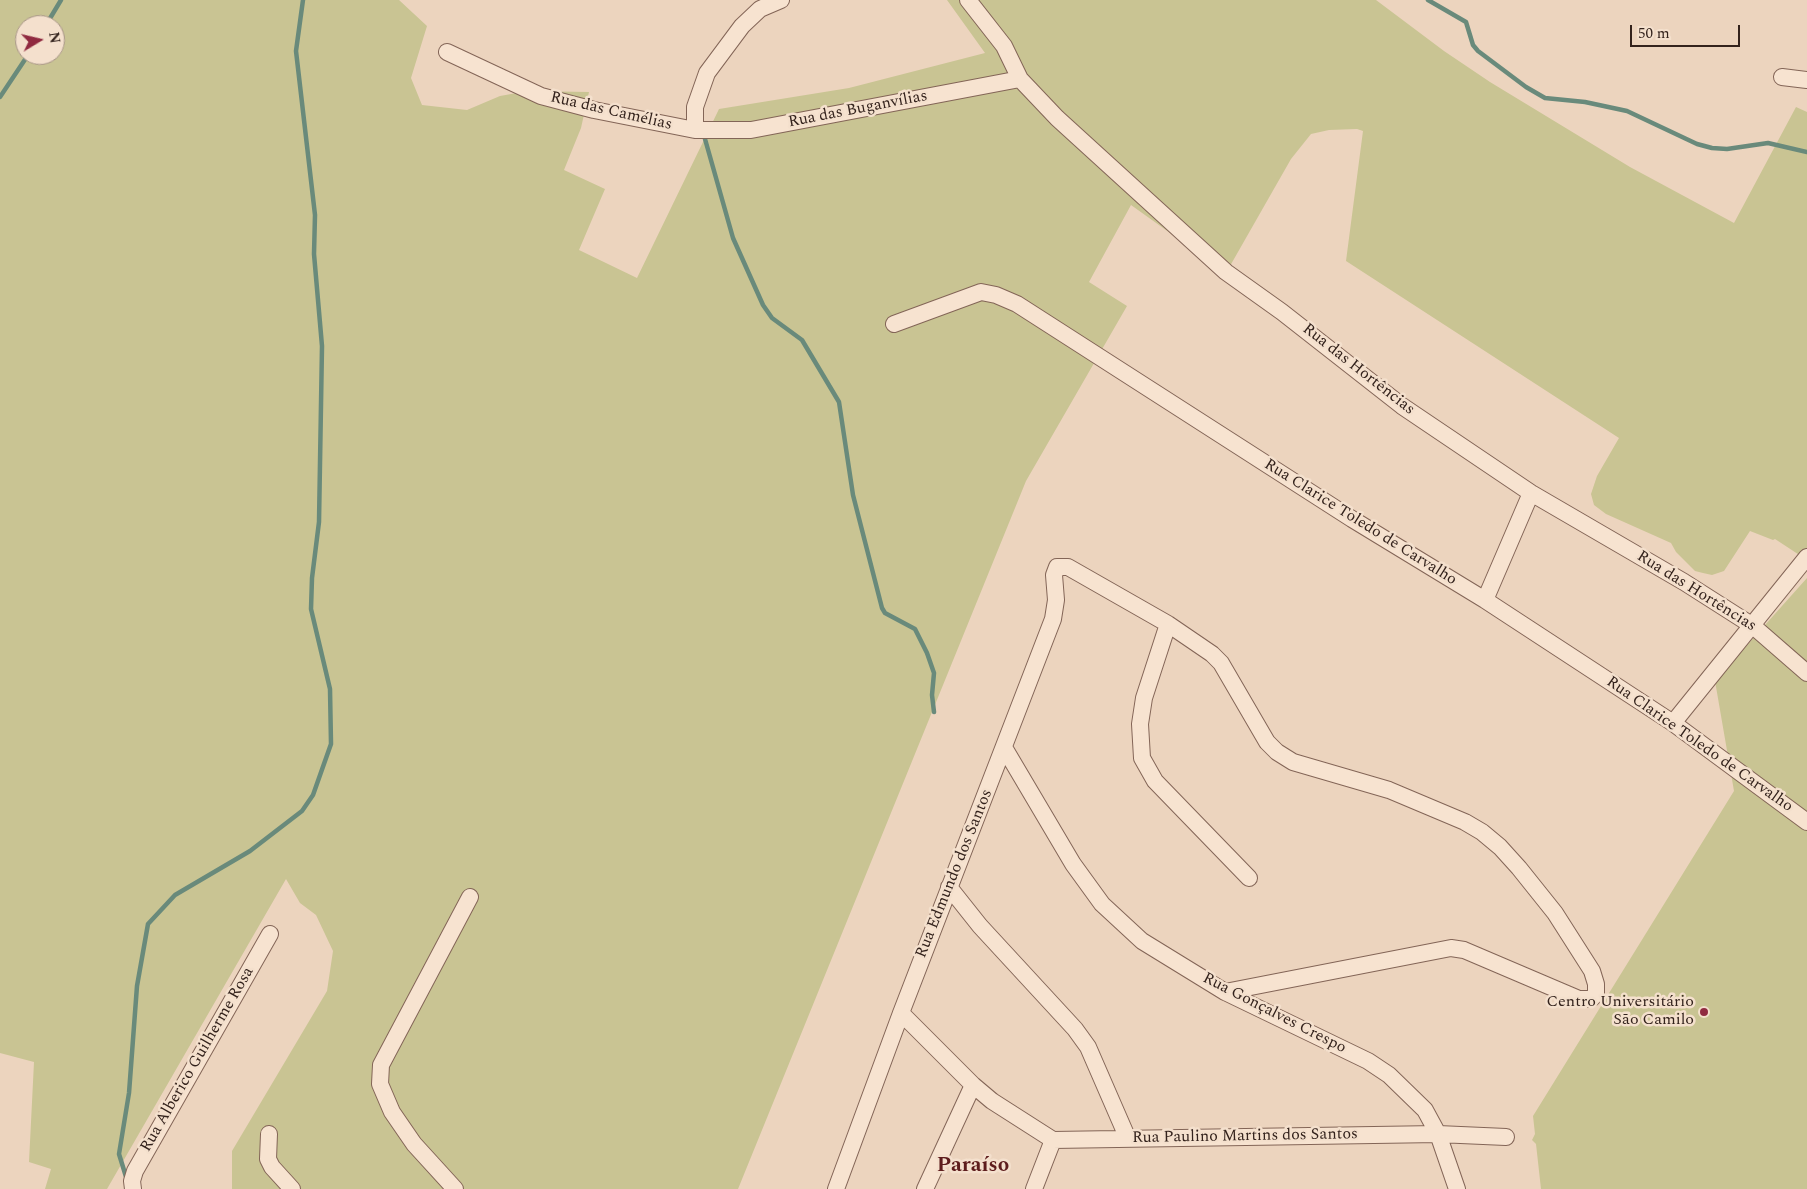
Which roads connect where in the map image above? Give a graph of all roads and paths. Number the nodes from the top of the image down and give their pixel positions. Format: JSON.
{"nodes":[{"id":1,"x":781,"y":0,"type":"edge"},
{"id":2,"x":968,"y":0,"type":"edge"},
{"id":3,"x":448,"y":52,"type":"dead end"},
{"id":4,"x":1782,"y":77,"type":"dead end"},
{"id":5,"x":1020,"y":79,"type":"junction"},
{"id":6,"x":1807,"y":80,"type":"edge"},
{"id":7,"x":695,"y":130,"type":"junction"},
{"id":8,"x":894,"y":324,"type":"dead end"},
{"id":9,"x":1531,"y":493,"type":"junction"},
{"id":10,"x":1807,"y":557,"type":"edge"},
{"id":11,"x":1485,"y":600,"type":"junction"},
{"id":12,"x":1168,"y":624,"type":"junction"},
{"id":13,"x":1753,"y":626,"type":"junction"},
{"id":14,"x":1807,"y":673,"type":"edge"},
{"id":15,"x":1673,"y":723,"type":"junction"},
{"id":16,"x":1005,"y":749,"type":"junction"},
{"id":17,"x":1807,"y":822,"type":"edge"},
{"id":18,"x":1249,"y":878,"type":"dead end"},
{"id":19,"x":949,"y":887,"type":"junction"},
{"id":20,"x":470,"y":897,"type":"dead end"},
{"id":21,"x":270,"y":934,"type":"dead end"},
{"id":22,"x":1225,"y":992,"type":"junction"},
{"id":23,"x":901,"y":1014,"type":"junction"},
{"id":24,"x":973,"y":1085,"type":"junction"},
{"id":25,"x":269,"y":1134,"type":"dead end"},
{"id":26,"x":1438,"y":1134,"type":"junction"},
{"id":27,"x":1506,"y":1137,"type":"dead end"},
{"id":28,"x":1128,"y":1139,"type":"junction"},
{"id":29,"x":1053,"y":1140,"type":"junction"},
{"id":30,"x":133,"y":1189,"type":"edge"},
{"id":31,"x":292,"y":1189,"type":"edge"},
{"id":32,"x":455,"y":1189,"type":"edge"},
{"id":33,"x":836,"y":1189,"type":"edge"},
{"id":34,"x":925,"y":1189,"type":"edge"},
{"id":35,"x":1034,"y":1189,"type":"edge"},
{"id":36,"x":1457,"y":1189,"type":"edge"}],
"edges":[{"from":1,"to":7,"type":"street"},
{"from":2,"to":5,"type":"street","name":"Rua das Hortências"},
{"from":3,"to":7,"type":"street","name":"Rua das Camélias"},
{"from":4,"to":6,"type":"street"},
{"from":5,"to":7,"type":"street","name":"Rua das Buganvílias"},
{"from":5,"to":9,"type":"street","name":"Rua das Hortências"},
{"from":8,"to":11,"type":"street","name":"Rua Clarice Toledo de Carvalho"},
{"from":9,"to":11,"type":"street"},
{"from":9,"to":13,"type":"street","name":"Rua das Hortências"},
{"from":10,"to":13,"type":"street"},
{"from":11,"to":15,"type":"street","name":"Rua Clarice Toledo de Carvalho"},
{"from":12,"to":16,"type":"street","name":"Rua Edmundo dos Santos"},
{"from":12,"to":18,"type":"street"},
{"from":12,"to":22,"type":"street"},
{"from":13,"to":14,"type":"street","name":"Rua das Hortências"},
{"from":13,"to":15,"type":"street"},
{"from":15,"to":17,"type":"street","name":"Rua Clarice Toledo de Carvalho"},
{"from":16,"to":19,"type":"street","name":"Rua Edmundo dos Santos"},
{"from":16,"to":22,"type":"street","name":"Rua Gonçalves Crespo"},
{"from":19,"to":23,"type":"street","name":"Rua Edmundo dos Santos"},
{"from":19,"to":28,"type":"street"},
{"from":20,"to":32,"type":"street"},
{"from":21,"to":30,"type":"street","name":"Rua Alberico Guilherme Rosa"},
{"from":22,"to":26,"type":"street","name":"Rua Gonçalves Crespo"},
{"from":23,"to":24,"type":"street"},
{"from":23,"to":33,"type":"street","name":"Rua Edmundo dos Santos"},
{"from":24,"to":29,"type":"street"},
{"from":24,"to":34,"type":"street"},
{"from":25,"to":31,"type":"street"},
{"from":26,"to":27,"type":"street","name":"Rua Paulino Martins dos Santos"},
{"from":26,"to":28,"type":"street","name":"Rua Paulino Martins dos Santos"},
{"from":26,"to":36,"type":"street","name":"Rua Gonçalves Crespo"},
{"from":28,"to":29,"type":"street","name":"Rua Paulino Martins dos Santos"},
{"from":29,"to":35,"type":"street"}]}
